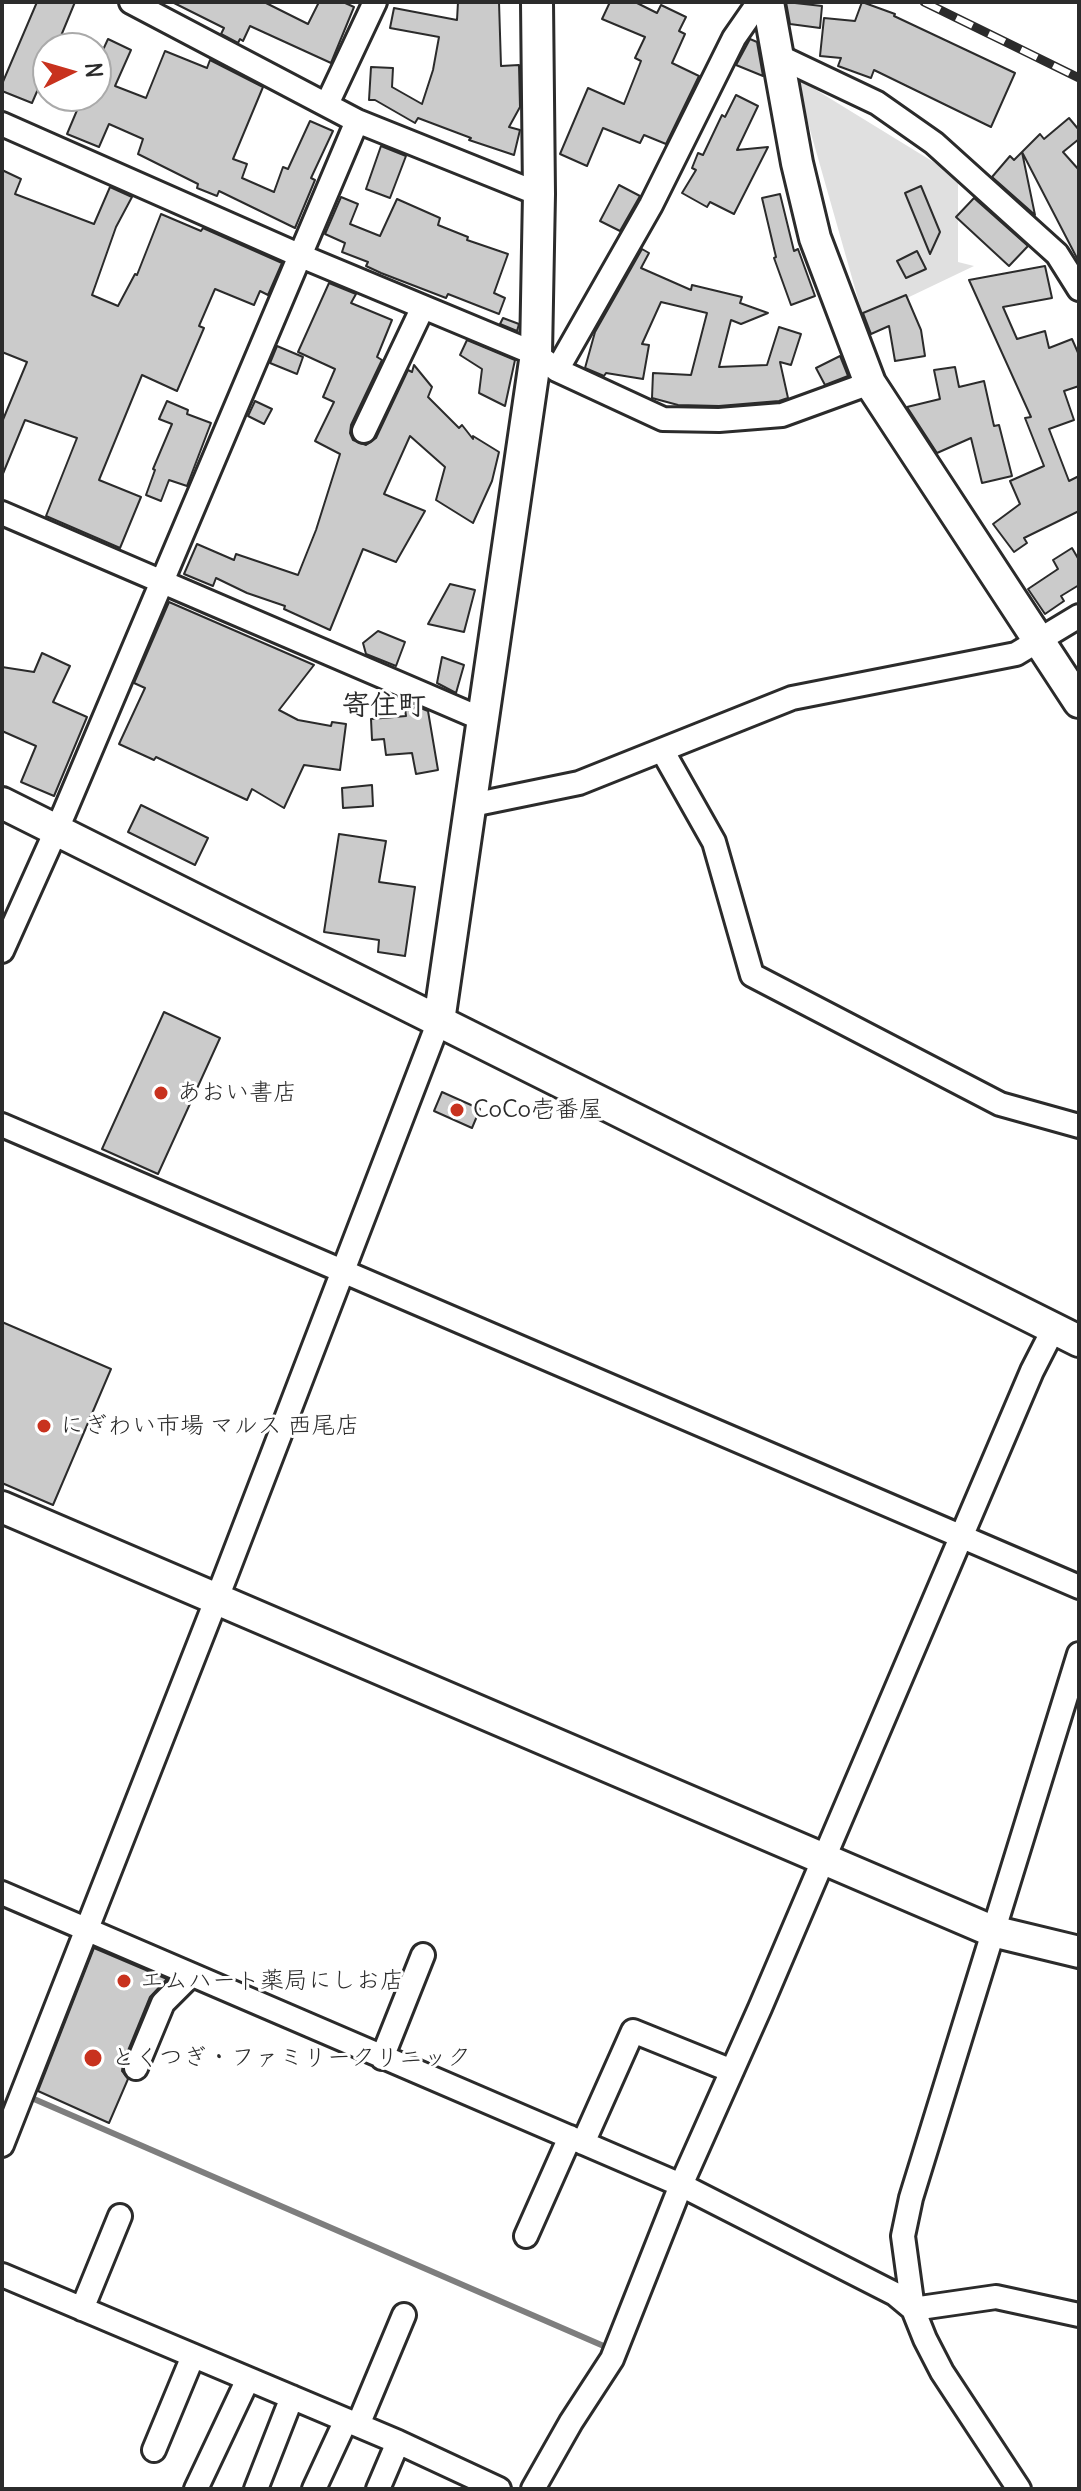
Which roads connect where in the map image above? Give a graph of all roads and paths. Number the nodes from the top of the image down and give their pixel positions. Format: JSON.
{"nodes":[{"id":1,"x":131,"y":2,"type":"edge"},
{"id":2,"x":375,"y":2,"type":"edge"},
{"id":3,"x":537,"y":2,"type":"edge"},
{"id":4,"x":759,"y":2,"type":"edge"},
{"id":5,"x":768,"y":2,"type":"edge"},
{"id":6,"x":166,"y":10,"type":"edge"},
{"id":7,"x":778,"y":56,"type":"junction"},
{"id":8,"x":327,"y":104,"type":"junction"},
{"id":9,"x":357,"y":121,"type":"junction"},
{"id":10,"x":2,"y":124,"type":"edge"},
{"id":11,"x":539,"y":194,"type":"junction"},
{"id":12,"x":301,"y":256,"type":"junction"},
{"id":13,"x":1079,"y":289,"type":"edge"},
{"id":14,"x":423,"y":307,"type":"junction"},
{"id":15,"x":547,"y":362,"type":"junction"},
{"id":16,"x":870,"y":383,"type":"junction"},
{"id":17,"x":364,"y":431,"type":"dead end"},
{"id":18,"x":2,"y":513,"type":"edge"},
{"id":19,"x":161,"y":581,"type":"junction"},
{"id":20,"x":1079,"y":616,"type":"edge"},
{"id":21,"x":1038,"y":641,"type":"junction"},
{"id":22,"x":1079,"y":702,"type":"edge"},
{"id":23,"x":484,"y":720,"type":"junction"},
{"id":24,"x":662,"y":750,"type":"junction"},
{"id":25,"x":2,"y":803,"type":"edge"},
{"id":26,"x":472,"y":805,"type":"junction"},
{"id":27,"x":56,"y":830,"type":"junction"},
{"id":28,"x":2,"y":951,"type":"edge"},
{"id":29,"x":439,"y":1021,"type":"junction"},
{"id":30,"x":2,"y":1125,"type":"edge"},
{"id":31,"x":1079,"y":1126,"type":"edge"},
{"id":32,"x":342,"y":1270,"type":"junction"},
{"id":33,"x":1066,"y":1334,"type":"edge"},
{"id":34,"x":2,"y":1507,"type":"edge"},
{"id":35,"x":962,"y":1536,"type":"junction"},
{"id":36,"x":1079,"y":1587,"type":"edge"},
{"id":37,"x":217,"y":1598,"type":"junction"},
{"id":38,"x":1079,"y":1654,"type":"edge"},
{"id":39,"x":823,"y":1859,"type":"junction"},
{"id":40,"x":2,"y":1893,"type":"edge"},
{"id":41,"x":87,"y":1930,"type":"junction"},
{"id":42,"x":992,"y":1931,"type":"junction"},
{"id":43,"x":1079,"y":1952,"type":"edge"},
{"id":44,"x":423,"y":1955,"type":"dead end"},
{"id":45,"x":190,"y":1976,"type":"junction"},
{"id":46,"x":382,"y":2058,"type":"junction"},
{"id":47,"x":136,"y":2068,"type":"dead end"},
{"id":48,"x":732,"y":2071,"type":"junction"},
{"id":49,"x":576,"y":2140,"type":"junction"},
{"id":50,"x":2,"y":2145,"type":"edge"},
{"id":51,"x":681,"y":2185,"type":"junction"},
{"id":52,"x":120,"y":2216,"type":"dead end"},
{"id":53,"x":526,"y":2236,"type":"dead end"},
{"id":54,"x":2,"y":2275,"type":"edge"},
{"id":55,"x":82,"y":2309,"type":"junction"},
{"id":56,"x":913,"y":2309,"type":"junction"},
{"id":57,"x":404,"y":2315,"type":"dead end"},
{"id":58,"x":1079,"y":2315,"type":"edge"},
{"id":59,"x":193,"y":2356,"type":"junction"},
{"id":60,"x":248,"y":2379,"type":"junction"},
{"id":61,"x":292,"y":2397,"type":"junction"},
{"id":62,"x":352,"y":2422,"type":"junction"},
{"id":63,"x":398,"y":2442,"type":"junction"},
{"id":64,"x":154,"y":2450,"type":"dead end"},
{"id":65,"x":196,"y":2489,"type":"edge"},
{"id":66,"x":256,"y":2489,"type":"edge"},
{"id":67,"x":314,"y":2489,"type":"edge"},
{"id":68,"x":378,"y":2489,"type":"edge"},
{"id":69,"x":499,"y":2489,"type":"edge"},
{"id":70,"x":533,"y":2489,"type":"edge"},
{"id":71,"x":1019,"y":2489,"type":"edge"}],
"edges":[{"from":1,"to":6,"type":"street"},
{"from":2,"to":8,"type":"street"},
{"from":3,"to":11,"type":"street"},
{"from":4,"to":15,"type":"street"},
{"from":5,"to":7,"type":"street"},
{"from":6,"to":8,"type":"street"},
{"from":7,"to":13,"type":"street"},
{"from":7,"to":16,"type":"street"},
{"from":8,"to":9,"type":"street"},
{"from":9,"to":11,"type":"street"},
{"from":9,"to":12,"type":"street"},
{"from":10,"to":12,"type":"street"},
{"from":11,"to":15,"type":"street"},
{"from":12,"to":14,"type":"street"},
{"from":12,"to":19,"type":"street"},
{"from":14,"to":15,"type":"street"},
{"from":14,"to":17,"type":"street"},
{"from":15,"to":16,"type":"street"},
{"from":15,"to":23,"type":"street"},
{"from":16,"to":21,"type":"street"},
{"from":18,"to":19,"type":"street"},
{"from":19,"to":23,"type":"street"},
{"from":19,"to":27,"type":"street"},
{"from":20,"to":21,"type":"street"},
{"from":21,"to":22,"type":"street"},
{"from":21,"to":24,"type":"street"},
{"from":23,"to":26,"type":"street"},
{"from":24,"to":26,"type":"street"},
{"from":24,"to":31,"type":"street"},
{"from":25,"to":27,"type":"street"},
{"from":26,"to":29,"type":"street"},
{"from":27,"to":28,"type":"street"},
{"from":27,"to":29,"type":"street"},
{"from":29,"to":32,"type":"street"},
{"from":29,"to":33,"type":"street"},
{"from":30,"to":32,"type":"street"},
{"from":32,"to":35,"type":"street"},
{"from":32,"to":37,"type":"street"},
{"from":33,"to":35,"type":"street"},
{"from":34,"to":37,"type":"street"},
{"from":35,"to":36,"type":"street"},
{"from":35,"to":39,"type":"street"},
{"from":37,"to":39,"type":"street"},
{"from":37,"to":41,"type":"street"},
{"from":38,"to":42,"type":"street"},
{"from":39,"to":42,"type":"street"},
{"from":39,"to":48,"type":"street"},
{"from":40,"to":41,"type":"street"},
{"from":41,"to":45,"type":"street"},
{"from":41,"to":50,"type":"street"},
{"from":42,"to":43,"type":"street"},
{"from":42,"to":56,"type":"street"},
{"from":44,"to":46,"type":"street"},
{"from":45,"to":46,"type":"street"},
{"from":45,"to":47,"type":"street"},
{"from":46,"to":49,"type":"street"},
{"from":48,"to":49,"type":"street"},
{"from":48,"to":51,"type":"street"},
{"from":49,"to":51,"type":"street"},
{"from":49,"to":53,"type":"street"},
{"from":51,"to":56,"type":"street"},
{"from":51,"to":70,"type":"street"},
{"from":52,"to":55,"type":"street"},
{"from":54,"to":55,"type":"street"},
{"from":55,"to":59,"type":"street"},
{"from":56,"to":58,"type":"street"},
{"from":56,"to":71,"type":"street"},
{"from":57,"to":62,"type":"street"},
{"from":59,"to":60,"type":"street"},
{"from":59,"to":64,"type":"street"},
{"from":60,"to":61,"type":"street"},
{"from":60,"to":65,"type":"street"},
{"from":61,"to":62,"type":"street"},
{"from":61,"to":66,"type":"street"},
{"from":62,"to":63,"type":"street"},
{"from":62,"to":67,"type":"street"},
{"from":63,"to":68,"type":"street"},
{"from":63,"to":69,"type":"street"}]}
